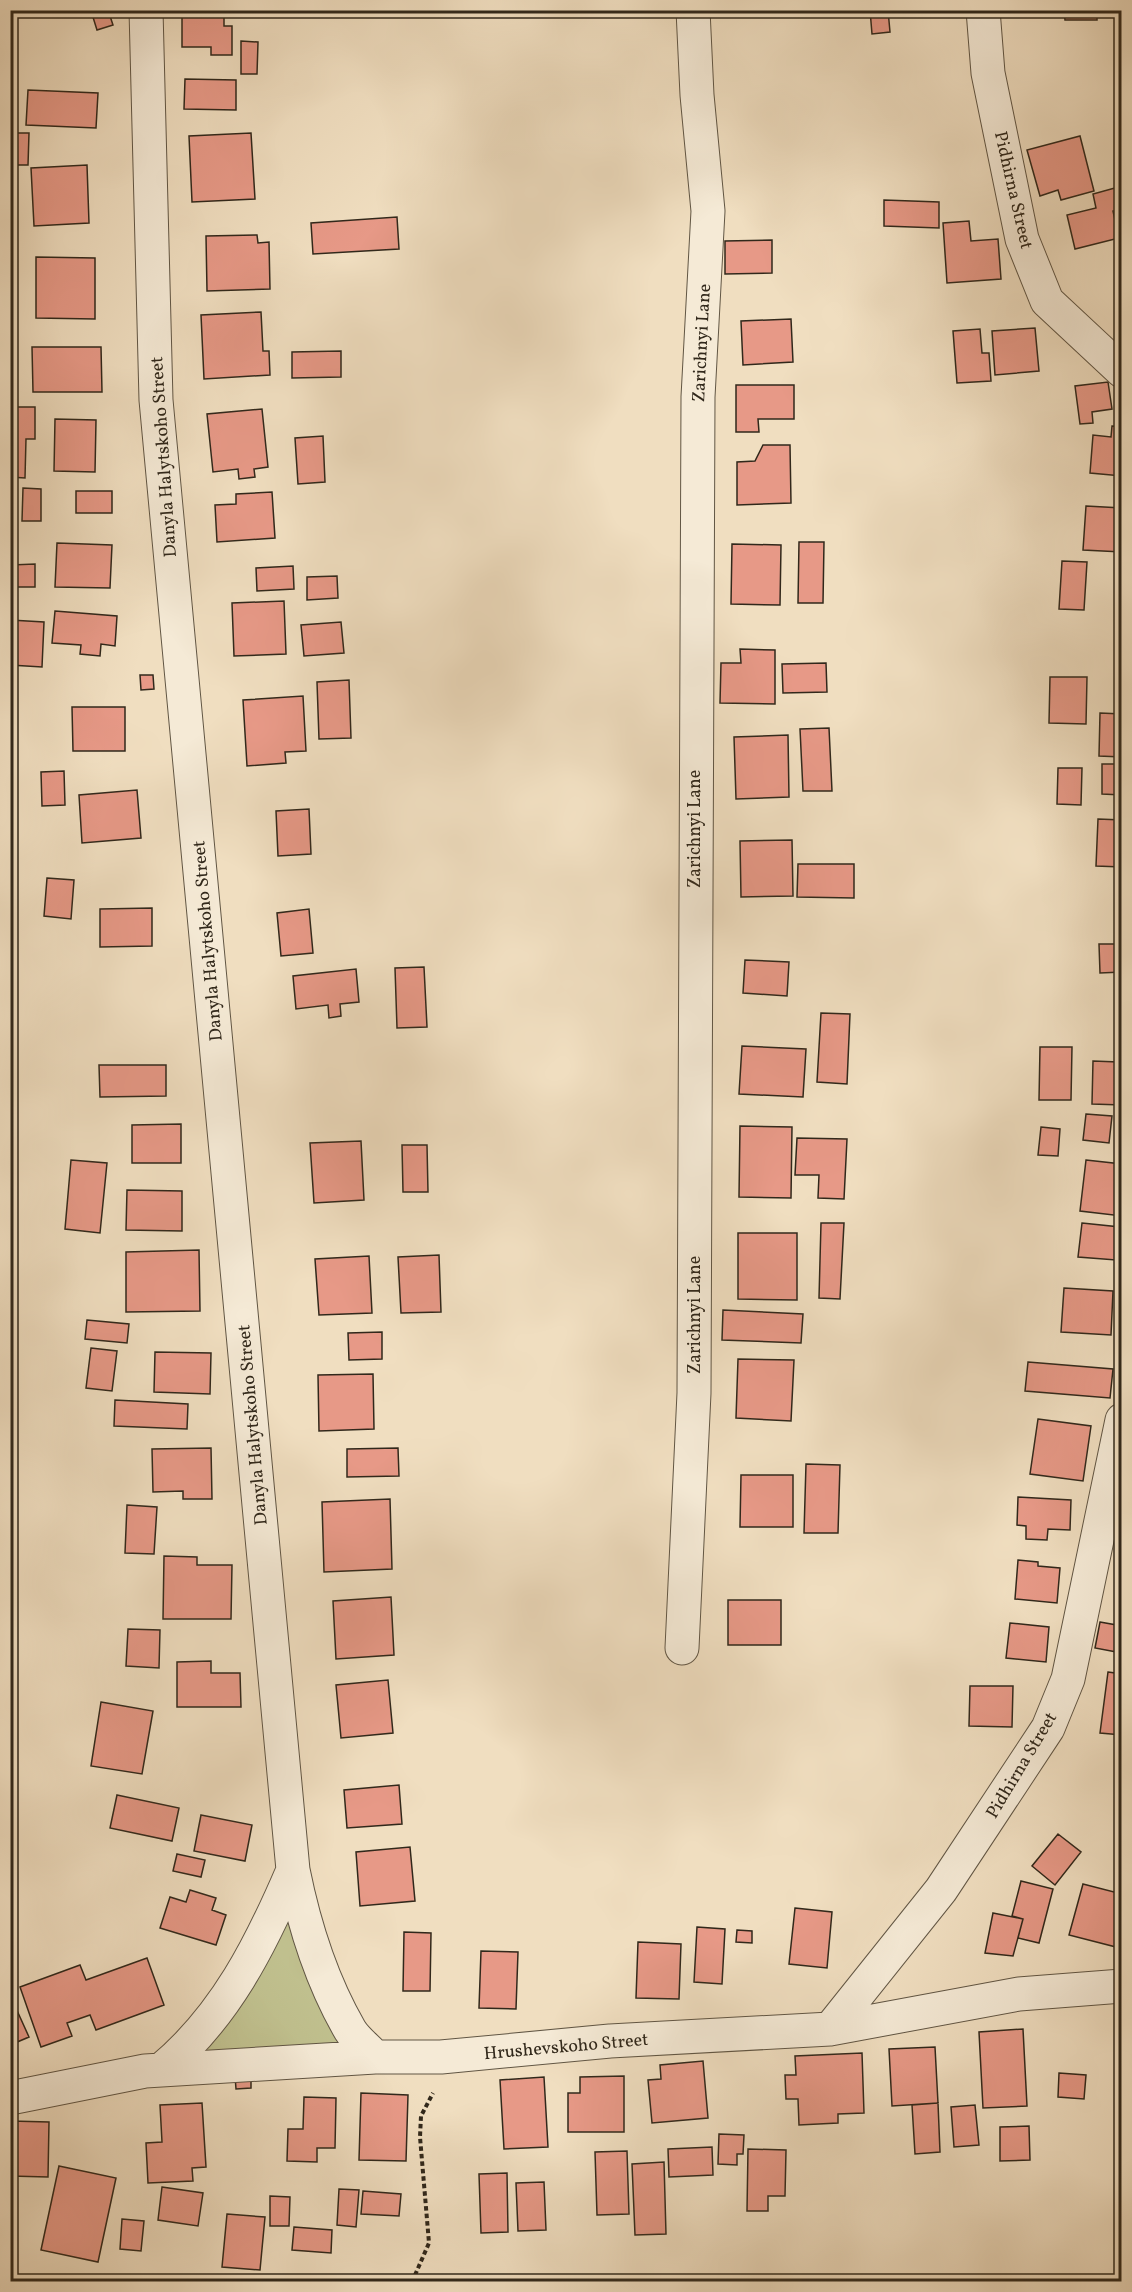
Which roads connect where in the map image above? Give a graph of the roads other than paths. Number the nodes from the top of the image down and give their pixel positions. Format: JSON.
{"nodes":[{"id":1,"x":146,"y":10,"type":"edge"},
{"id":2,"x":693,"y":10,"type":"edge"},
{"id":3,"x":983,"y":10,"type":"edge"},
{"id":4,"x":1122,"y":371,"type":"edge"},
{"id":5,"x":1122,"y":1420,"type":"edge"},
{"id":6,"x":682,"y":1648,"type":"dead end"},
{"id":7,"x":293,"y":1870,"type":"junction"},
{"id":8,"x":1122,"y":1986,"type":"edge"},
{"id":9,"x":830,"y":2029,"type":"junction"},
{"id":10,"x":375,"y":2057,"type":"junction"},
{"id":11,"x":161,"y":2070,"type":"junction"},
{"id":12,"x":10,"y":2098,"type":"edge"}],
"edges":[{"from":1,"to":7,"type":"street","name":"Danylа Halytskoho Street"},
{"from":2,"to":6,"type":"street","name":"Zarichnyi Lane"},
{"from":3,"to":4,"type":"street","name":"Pidhirna Street"},
{"from":5,"to":9,"type":"street","name":"Pidhirna Street"},
{"from":7,"to":10,"type":"street","name":"Danylа Halytskoho Street"},
{"from":7,"to":11,"type":"street","name":"Danylа Halytskoho Street"},
{"from":8,"to":9,"type":"street","name":"Hrushevskoho Street"},
{"from":9,"to":10,"type":"street","name":"Hrushevskoho Street"},
{"from":10,"to":11,"type":"street","name":"Hrushevskoho Street"},
{"from":11,"to":12,"type":"street","name":"Hrushevskoho Street"}]}
